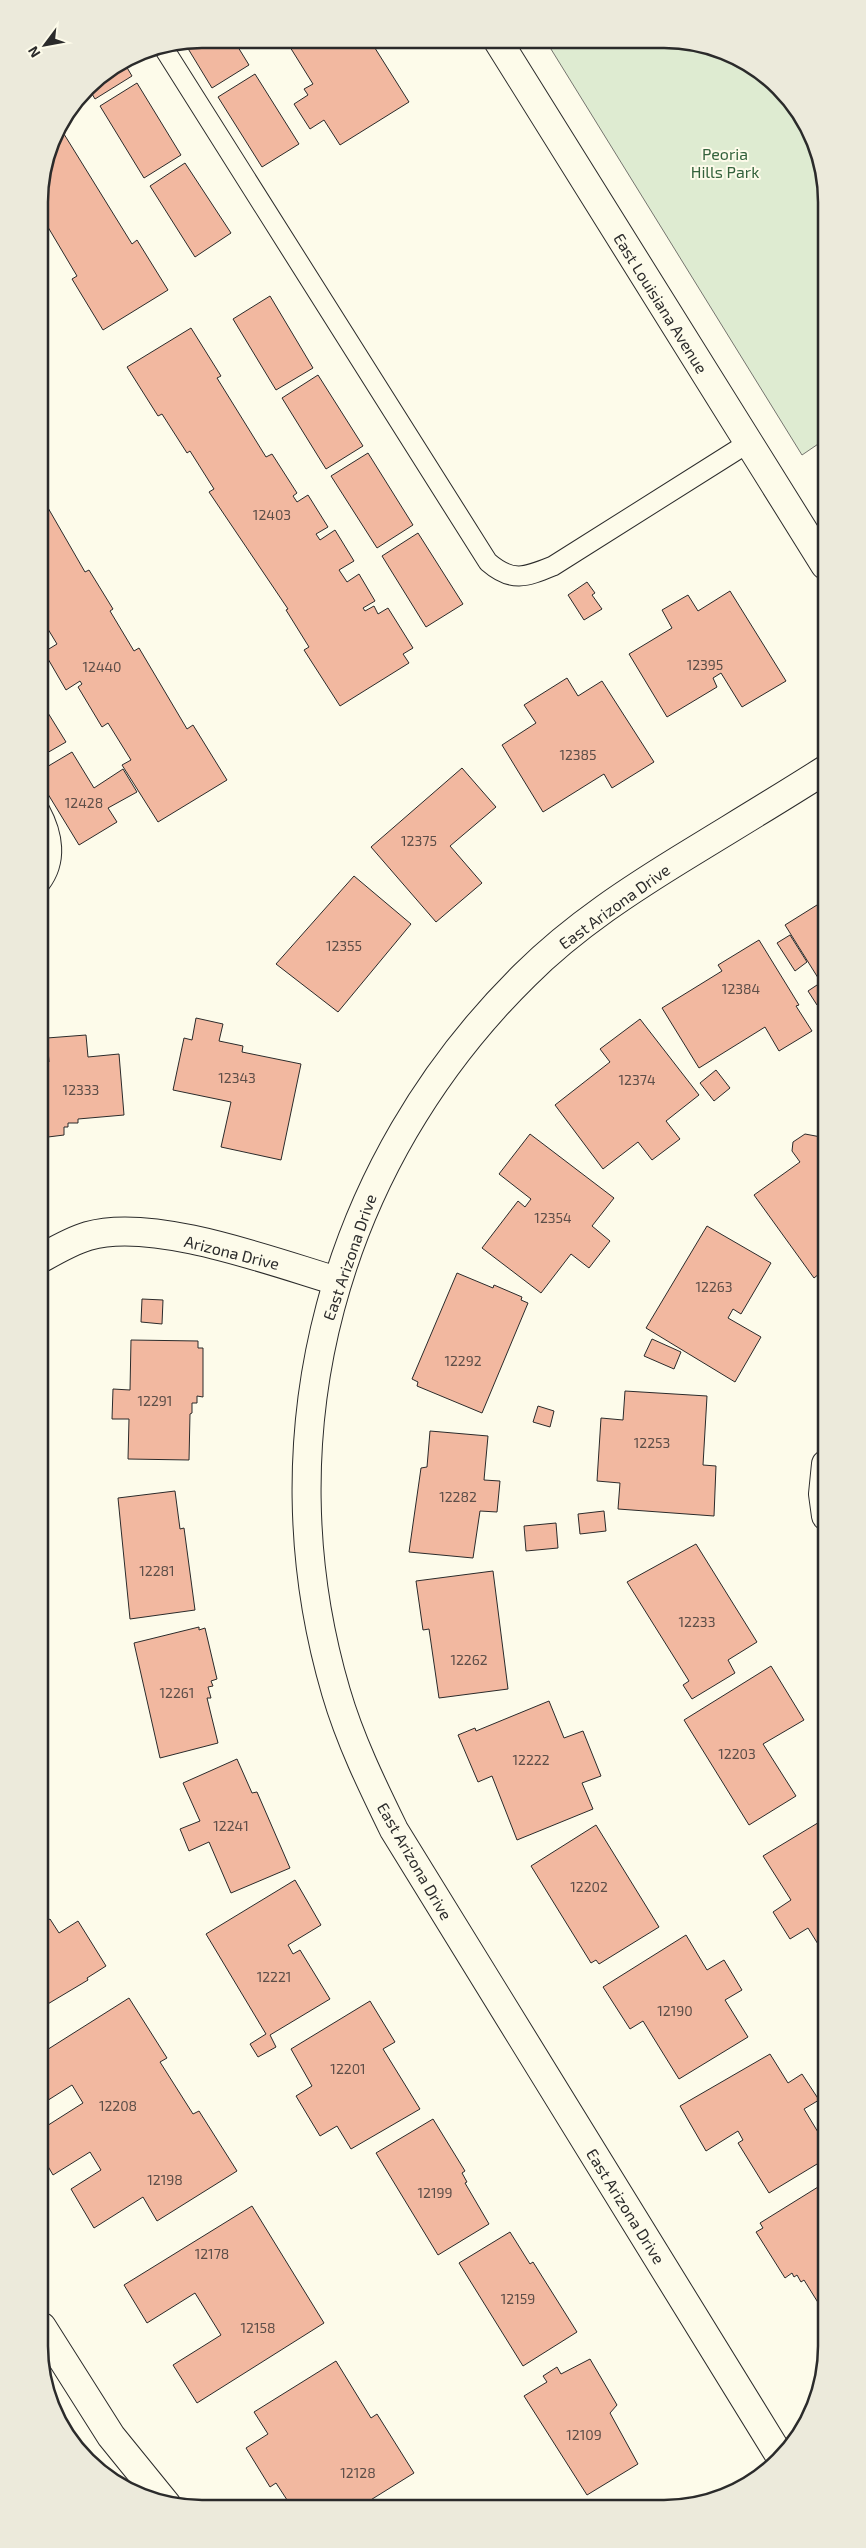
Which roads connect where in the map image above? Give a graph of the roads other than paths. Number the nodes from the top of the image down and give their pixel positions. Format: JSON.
{"nodes":[{"id":1,"x":502,"y":48,"type":"edge"},
{"id":2,"x":166,"y":52,"type":"edge"},
{"id":3,"x":748,"y":443,"type":"junction"},
{"id":4,"x":818,"y":554,"type":"edge"},
{"id":5,"x":818,"y":774,"type":"edge"},
{"id":6,"x":48,"y":824,"type":"edge"},
{"id":7,"x":48,"y":869,"type":"edge"},
{"id":8,"x":48,"y":1254,"type":"edge"},
{"id":9,"x":337,"y":1281,"type":"junction"},
{"id":10,"x":48,"y":2337,"type":"edge"},
{"id":11,"x":777,"y":2451,"type":"edge"},
{"id":12,"x":158,"y":2494,"type":"edge"}],
"edges":[{"from":1,"to":3,"type":"street","name":"East Louisiana Avenue"},
{"from":2,"to":3,"type":"lane"},
{"from":3,"to":4,"type":"street","name":"East Louisiana Avenue"},
{"from":5,"to":9,"type":"street","name":"East Arizona Drive"},
{"from":6,"to":7,"type":"lane"},
{"from":8,"to":9,"type":"street","name":"Arizona Drive"},
{"from":9,"to":11,"type":"street","name":"East Arizona Drive"},
{"from":10,"to":12,"type":"street"}]}
